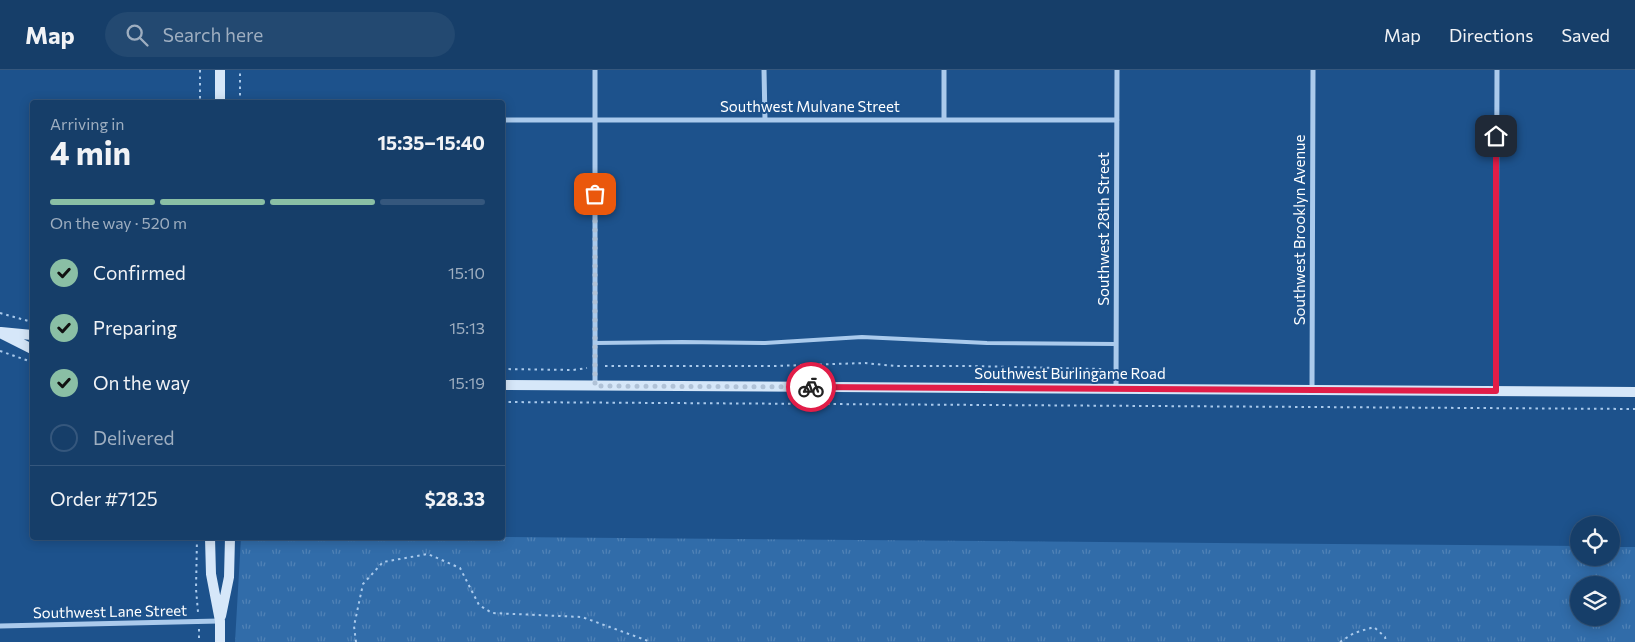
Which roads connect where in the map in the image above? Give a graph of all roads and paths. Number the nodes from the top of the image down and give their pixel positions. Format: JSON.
{"nodes":[{"id":1,"x":200,"y":70,"type":"edge"},
{"id":2,"x":220,"y":70,"type":"edge"},
{"id":3,"x":240,"y":70,"type":"edge"},
{"id":4,"x":595,"y":70,"type":"edge"},
{"id":5,"x":764,"y":70,"type":"edge"},
{"id":6,"x":944,"y":70,"type":"edge"},
{"id":7,"x":1117,"y":70,"type":"edge"},
{"id":8,"x":1314,"y":70,"type":"edge"},
{"id":9,"x":1496,"y":70,"type":"edge"},
{"id":10,"x":200,"y":100,"type":"edge"},
{"id":11,"x":220,"y":100,"type":"edge"},
{"id":12,"x":240,"y":100,"type":"edge"},
{"id":13,"x":505,"y":120,"type":"edge"},
{"id":14,"x":594,"y":120,"type":"junction"},
{"id":15,"x":765,"y":120,"type":"junction"},
{"id":16,"x":944,"y":120,"type":"junction"},
{"id":17,"x":1117,"y":120,"type":"junction"},
{"id":18,"x":0,"y":313,"type":"edge"},
{"id":19,"x":30,"y":321,"type":"edge"},
{"id":20,"x":0,"y":333,"type":"edge"},
{"id":21,"x":30,"y":335,"type":"edge"},
{"id":22,"x":595,"y":343,"type":"junction"},
{"id":23,"x":1116,"y":344,"type":"junction"},
{"id":24,"x":30,"y":348,"type":"edge"},
{"id":25,"x":0,"y":351,"type":"edge"},
{"id":26,"x":30,"y":361,"type":"edge"},
{"id":27,"x":595,"y":367,"type":"junction"},
{"id":28,"x":505,"y":369,"type":"edge"},
{"id":29,"x":1102,"y":369,"type":"dead end"},
{"id":30,"x":505,"y":384,"type":"edge"},
{"id":31,"x":595,"y":386,"type":"junction"},
{"id":32,"x":1116,"y":389,"type":"junction"},
{"id":33,"x":1312,"y":390,"type":"junction"},
{"id":34,"x":1496,"y":391,"type":"junction"},
{"id":35,"x":1635,"y":392,"type":"edge"},
{"id":36,"x":505,"y":402,"type":"edge"},
{"id":37,"x":1635,"y":409,"type":"edge"},
{"id":38,"x":197,"y":540,"type":"edge"},
{"id":39,"x":210,"y":540,"type":"edge"},
{"id":40,"x":230,"y":540,"type":"edge"},
{"id":41,"x":199,"y":622,"type":"junction"},
{"id":42,"x":220,"y":622,"type":"junction"},
{"id":43,"x":0,"y":626,"type":"edge"},
{"id":44,"x":199,"y":642,"type":"edge"},
{"id":45,"x":220,"y":642,"type":"edge"},
{"id":46,"x":356,"y":642,"type":"edge"},
{"id":47,"x":651,"y":642,"type":"edge"},
{"id":48,"x":1340,"y":642,"type":"edge"},
{"id":49,"x":1386,"y":642,"type":"edge"}],
"edges":[{"from":1,"to":10,"type":"path"},
{"from":2,"to":11,"type":"main road"},
{"from":3,"to":12,"type":"path"},
{"from":4,"to":14,"type":"street"},
{"from":5,"to":15,"type":"street"},
{"from":6,"to":16,"type":"street"},
{"from":7,"to":17,"type":"street","name":"Southwest 28th Street"},
{"from":8,"to":33,"type":"street","name":"Southwest Brooklyn Avenue"},
{"from":9,"to":34,"type":"street"},
{"from":13,"to":14,"type":"street","name":"Southwest Mulvane Street"},
{"from":14,"to":15,"type":"street","name":"Southwest Mulvane Street"},
{"from":14,"to":22,"type":"street"},
{"from":15,"to":16,"type":"street","name":"Southwest Mulvane Street"},
{"from":16,"to":17,"type":"street","name":"Southwest Mulvane Street"},
{"from":17,"to":23,"type":"street","name":"Southwest 28th Street"},
{"from":18,"to":19,"type":"path"},
{"from":20,"to":21,"type":"main road"},
{"from":20,"to":24,"type":"main road"},
{"from":22,"to":23,"type":"lane"},
{"from":22,"to":27,"type":"street"},
{"from":23,"to":32,"type":"street","name":"Southwest 28th Street"},
{"from":25,"to":26,"type":"path"},
{"from":27,"to":28,"type":"path"},
{"from":27,"to":29,"type":"path"},
{"from":27,"to":31,"type":"street"},
{"from":30,"to":31,"type":"main road","name":"Southwest Burlingame Road"},
{"from":31,"to":32,"type":"main road","name":"Southwest Burlingame Road"},
{"from":32,"to":33,"type":"main road","name":"Southwest Burlingame Road"},
{"from":33,"to":34,"type":"main road","name":"Southwest Burlingame Road"},
{"from":34,"to":35,"type":"main road","name":"Southwest Burlingame Road"},
{"from":36,"to":37,"type":"path"},
{"from":38,"to":41,"type":"path"},
{"from":39,"to":42,"type":"main road"},
{"from":40,"to":42,"type":"main road"},
{"from":41,"to":42,"type":"street","name":"Southwest Lane Street"},
{"from":41,"to":43,"type":"street","name":"Southwest Lane Street"},
{"from":41,"to":44,"type":"path"},
{"from":42,"to":45,"type":"main road"},
{"from":46,"to":47,"type":"path"},
{"from":48,"to":49,"type":"path"}]}
